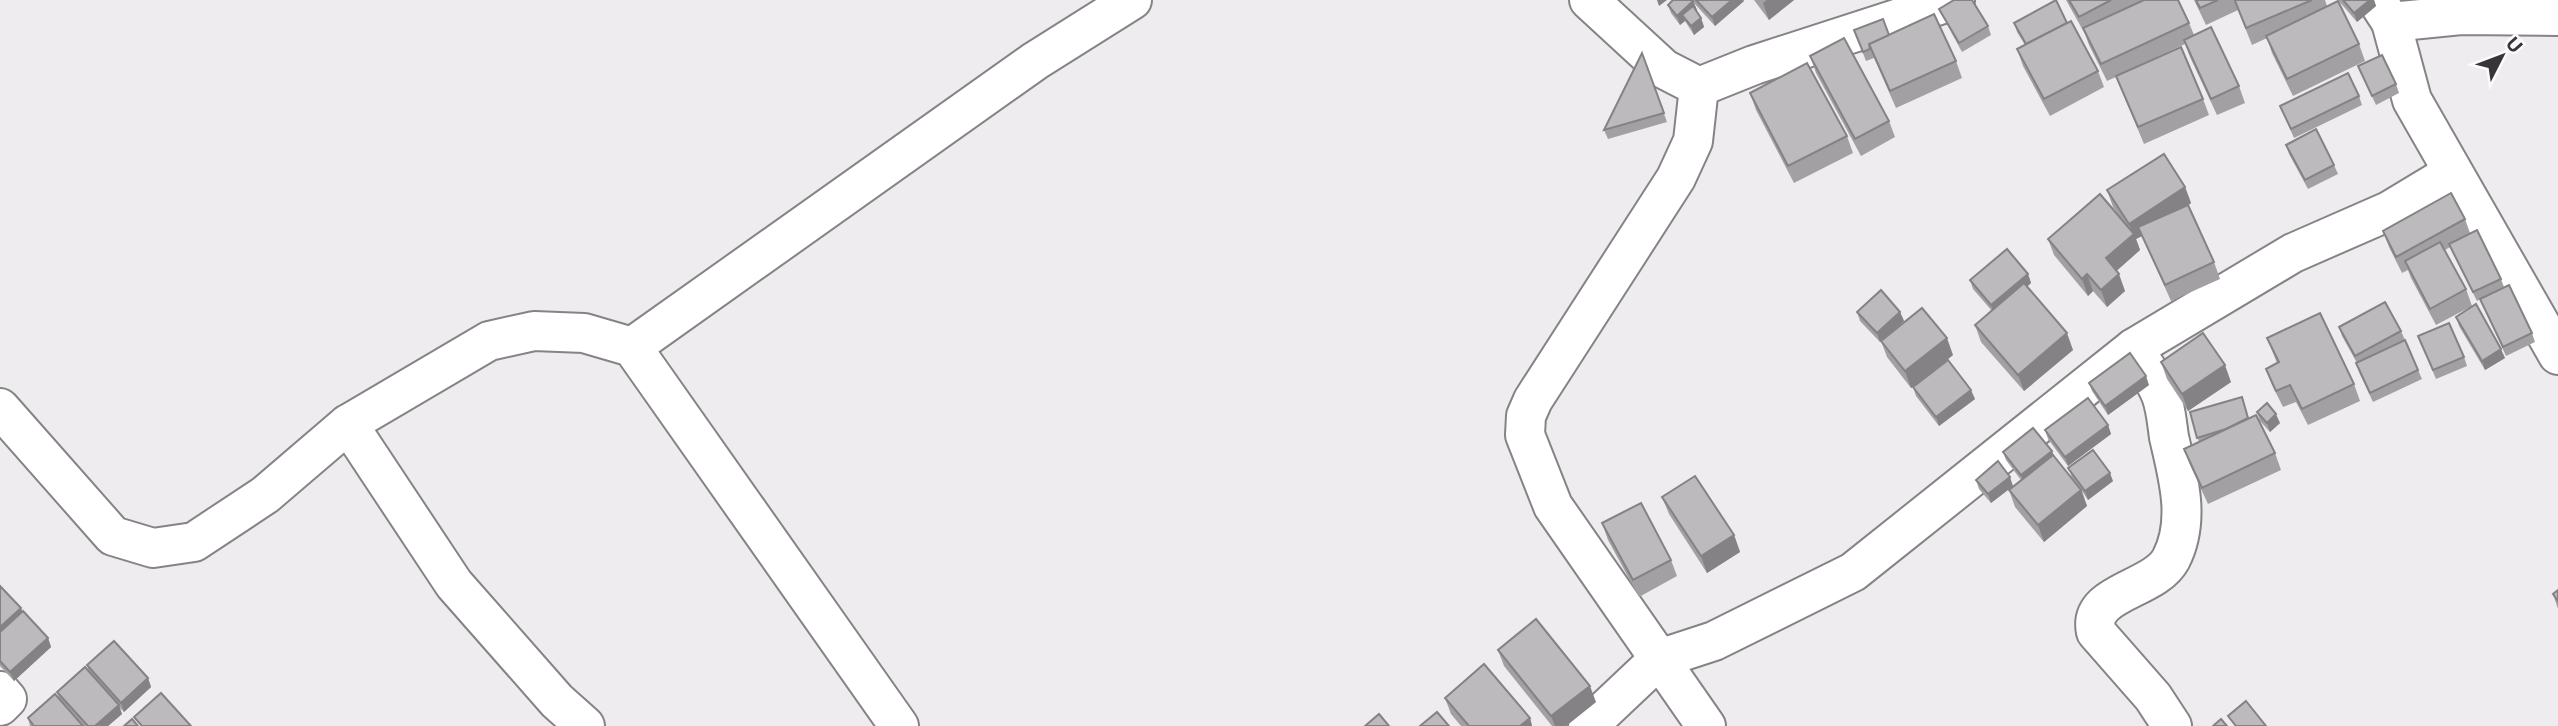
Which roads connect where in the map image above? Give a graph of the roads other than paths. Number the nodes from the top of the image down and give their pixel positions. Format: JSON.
{"nodes":[{"id":1,"x":1132,"y":0,"type":"edge"},
{"id":2,"x":1589,"y":0,"type":"edge"},
{"id":3,"x":1955,"y":0,"type":"edge"},
{"id":4,"x":2384,"y":11,"type":"edge"},
{"id":5,"x":2558,"y":16,"type":"edge"},
{"id":6,"x":1699,"y":87,"type":"junction"},
{"id":7,"x":2452,"y":173,"type":"junction"},
{"id":8,"x":632,"y":347,"type":"junction"},
{"id":9,"x":2134,"y":348,"type":"junction"},
{"id":10,"x":2558,"y":355,"type":"edge"},
{"id":11,"x":0,"y":408,"type":"edge"},
{"id":12,"x":348,"y":424,"type":"junction"},
{"id":13,"x":1660,"y":659,"type":"junction"},
{"id":14,"x":0,"y":691,"type":"edge"},
{"id":15,"x":0,"y":706,"type":"edge"},
{"id":16,"x":586,"y":726,"type":"edge"},
{"id":17,"x":899,"y":726,"type":"edge"},
{"id":18,"x":1588,"y":726,"type":"edge"},
{"id":19,"x":1706,"y":726,"type":"edge"},
{"id":20,"x":2172,"y":726,"type":"edge"}],
"edges":[{"from":1,"to":8,"type":"street"},
{"from":2,"to":6,"type":"street"},
{"from":3,"to":6,"type":"street"},
{"from":4,"to":5,"type":"street"},
{"from":4,"to":7,"type":"street"},
{"from":6,"to":13,"type":"street"},
{"from":7,"to":9,"type":"street"},
{"from":7,"to":10,"type":"street"},
{"from":8,"to":12,"type":"street"},
{"from":8,"to":17,"type":"street"},
{"from":9,"to":13,"type":"street"},
{"from":9,"to":20,"type":"street"},
{"from":11,"to":12,"type":"street"},
{"from":12,"to":16,"type":"street"},
{"from":13,"to":18,"type":"street"},
{"from":13,"to":19,"type":"street"},
{"from":14,"to":15,"type":"street"}]}
